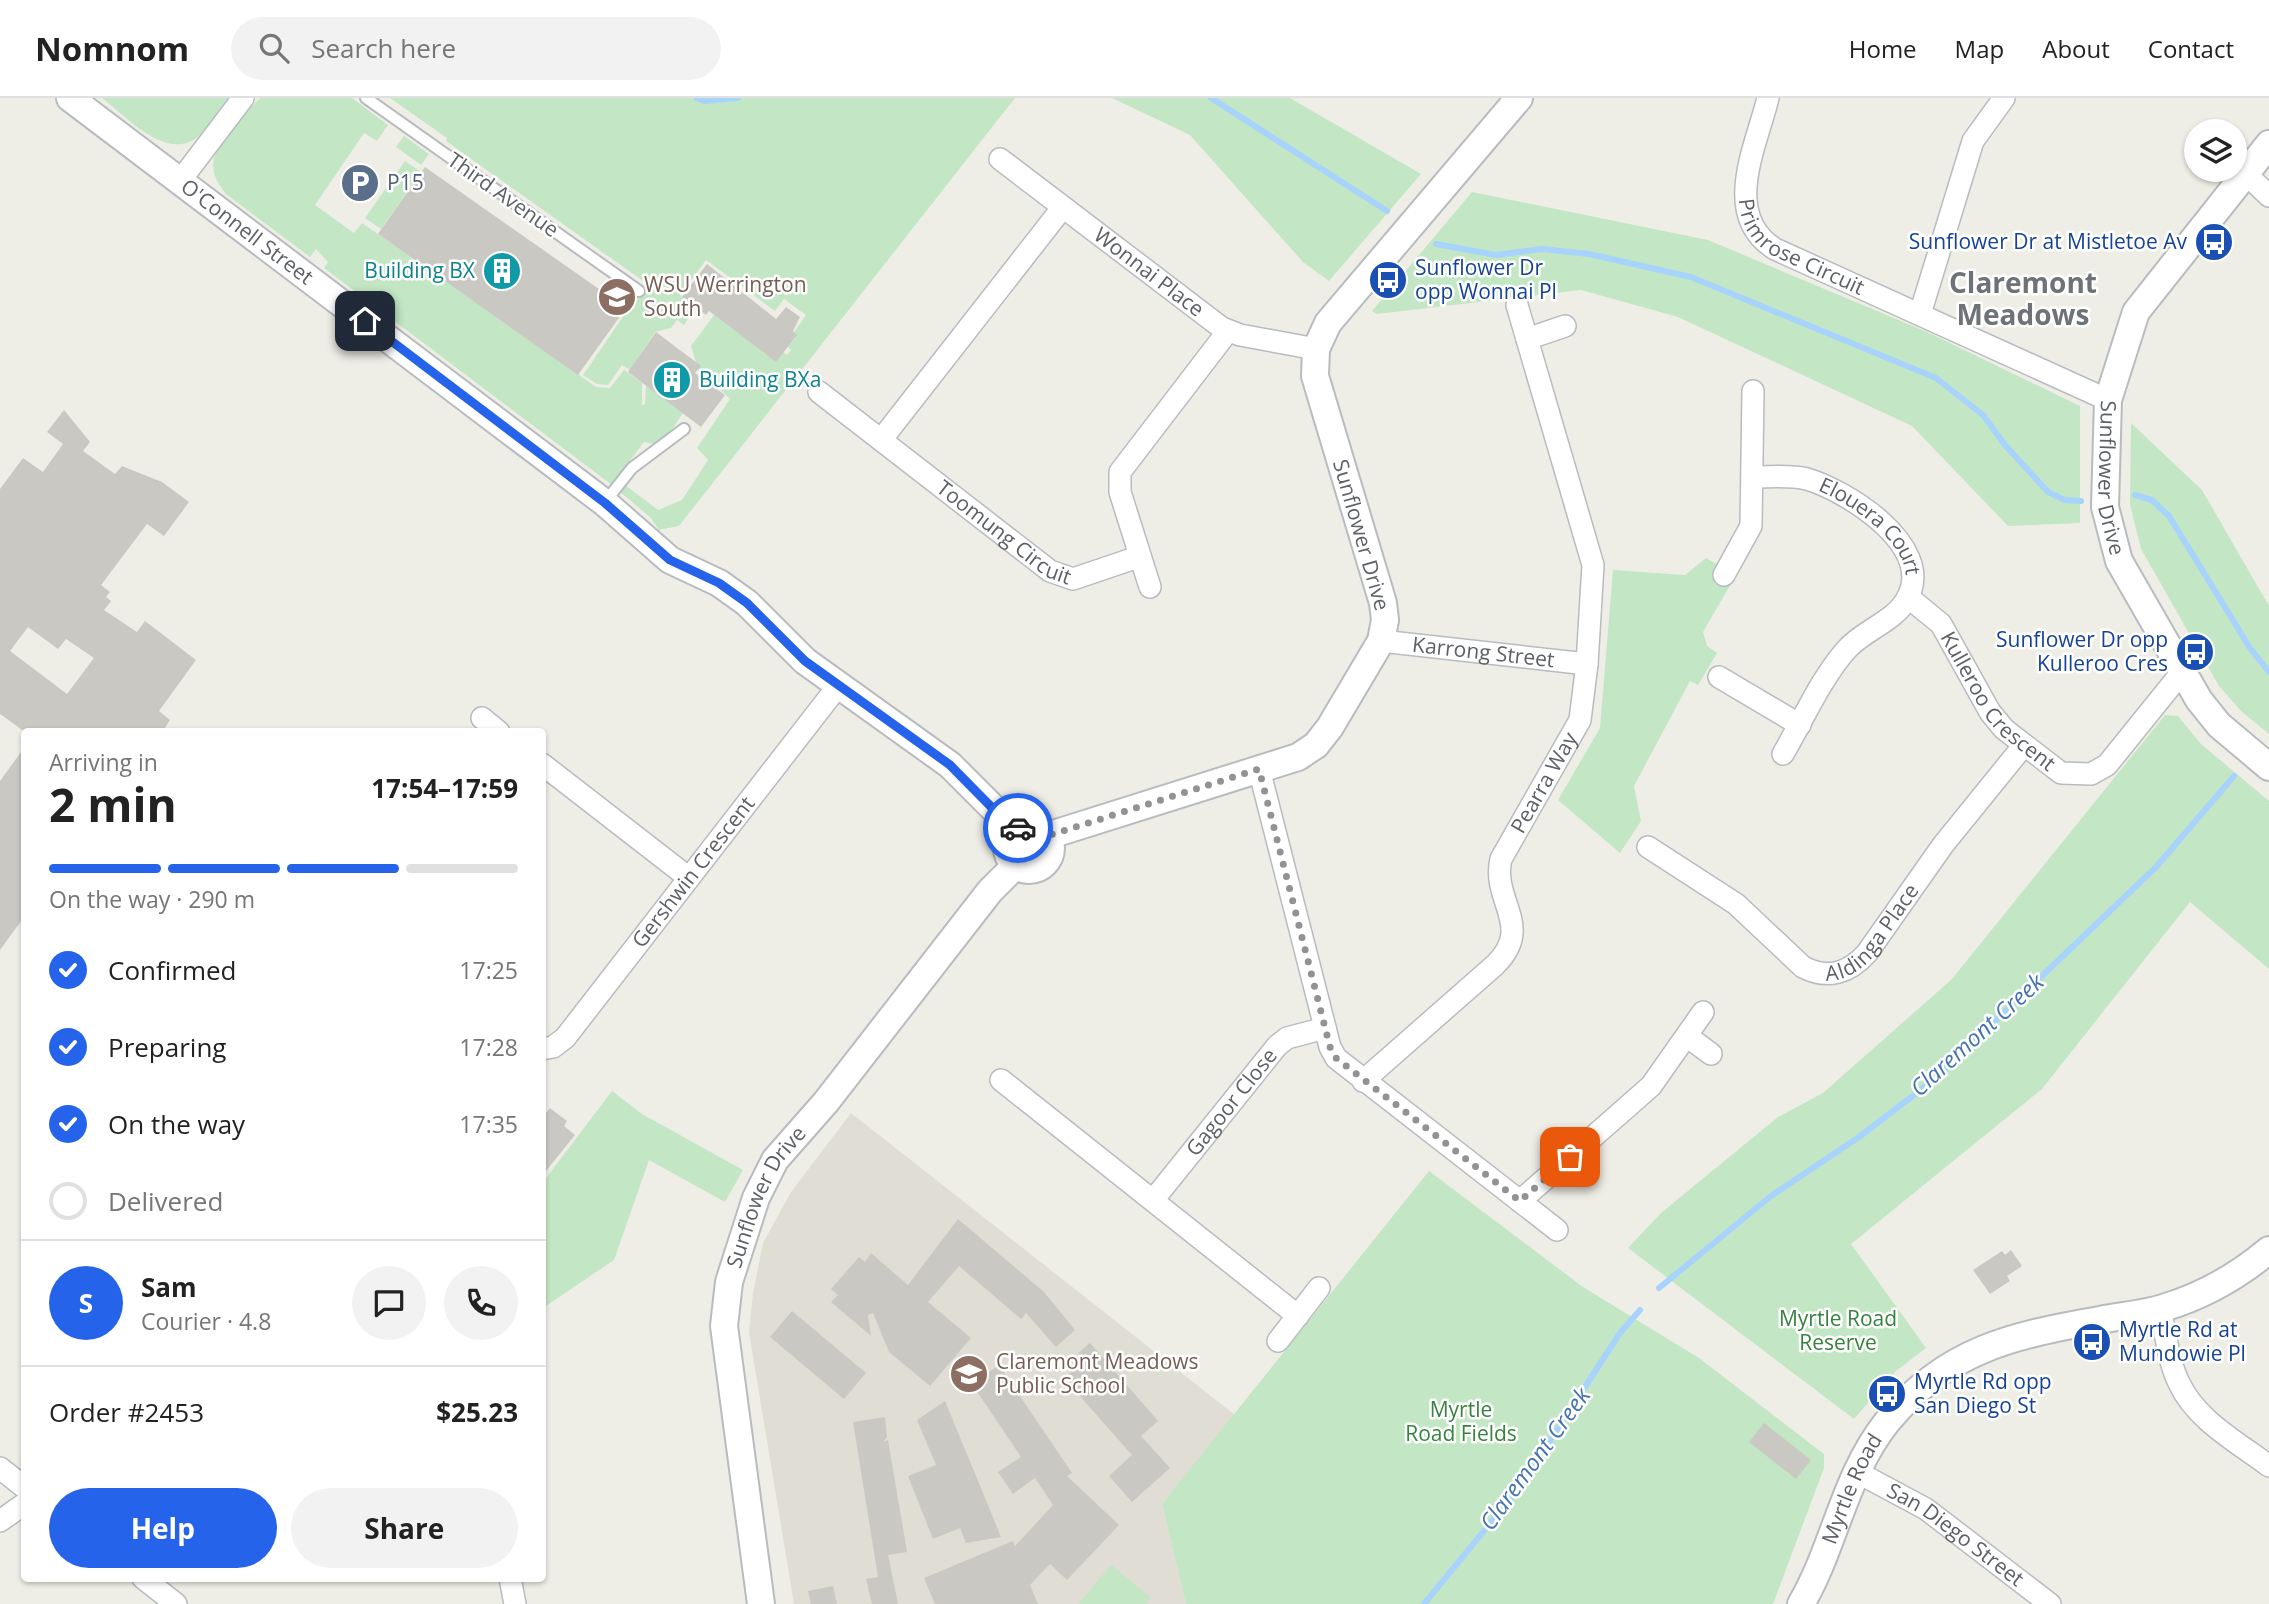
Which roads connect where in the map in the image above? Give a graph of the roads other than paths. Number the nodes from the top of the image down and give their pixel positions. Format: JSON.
{"nodes":[{"id":1,"x":70,"y":98,"type":"edge"},
{"id":2,"x":243,"y":98,"type":"edge"},
{"id":3,"x":366,"y":98,"type":"edge"},
{"id":4,"x":1518,"y":98,"type":"edge"},
{"id":5,"x":1768,"y":98,"type":"edge"},
{"id":6,"x":2004,"y":98,"type":"edge"},
{"id":7,"x":2269,"y":144,"type":"edge"},
{"id":8,"x":1000,"y":159,"type":"dead end"},
{"id":9,"x":2247,"y":171,"type":"edge"},
{"id":10,"x":2247,"y":175,"type":"edge"},
{"id":11,"x":180,"y":181,"type":"junction"},
{"id":12,"x":2238,"y":182,"type":"edge"},
{"id":13,"x":2269,"y":196,"type":"edge"},
{"id":14,"x":1063,"y":207,"type":"junction"},
{"id":15,"x":639,"y":291,"type":"dead end"},
{"id":16,"x":1517,"y":305,"type":"dead end"},
{"id":17,"x":1920,"y":314,"type":"junction"},
{"id":18,"x":1565,"y":326,"type":"dead end"},
{"id":19,"x":1228,"y":331,"type":"junction"},
{"id":20,"x":1527,"y":339,"type":"junction"},
{"id":21,"x":1316,"y":349,"type":"junction"},
{"id":22,"x":1753,"y":391,"type":"dead end"},
{"id":23,"x":819,"y":393,"type":"dead end"},
{"id":24,"x":2108,"y":400,"type":"junction"},
{"id":25,"x":684,"y":429,"type":"dead end"},
{"id":26,"x":881,"y":440,"type":"junction"},
{"id":27,"x":1754,"y":477,"type":"junction"},
{"id":28,"x":605,"y":503,"type":"junction"},
{"id":29,"x":1138,"y":557,"type":"junction"},
{"id":30,"x":1724,"y":575,"type":"dead end"},
{"id":31,"x":1150,"y":587,"type":"dead end"},
{"id":32,"x":1908,"y":597,"type":"junction"},
{"id":33,"x":1381,"y":640,"type":"junction"},
{"id":34,"x":1587,"y":664,"type":"junction"},
{"id":35,"x":2182,"y":672,"type":"junction"},
{"id":36,"x":1719,"y":677,"type":"dead end"},
{"id":37,"x":838,"y":686,"type":"junction"},
{"id":38,"x":482,"y":718,"type":"dead end"},
{"id":39,"x":1800,"y":725,"type":"junction"},
{"id":40,"x":494,"y":728,"type":"edge"},
{"id":41,"x":2024,"y":745,"type":"junction"},
{"id":42,"x":1783,"y":754,"type":"dead end"},
{"id":43,"x":546,"y":767,"type":"edge"},
{"id":44,"x":2269,"y":767,"type":"edge"},
{"id":45,"x":1259,"y":769,"type":"junction"},
{"id":46,"x":1014,"y":830,"type":"junction"},
{"id":47,"x":1047,"y":836,"type":"junction"},
{"id":48,"x":1648,"y":847,"type":"dead end"},
{"id":49,"x":1015,"y":866,"type":"junction"},
{"id":50,"x":689,"y":878,"type":"junction"},
{"id":51,"x":1703,"y":1012,"type":"dead end"},
{"id":52,"x":1325,"y":1028,"type":"junction"},
{"id":53,"x":1688,"y":1037,"type":"junction"},
{"id":54,"x":546,"y":1048,"type":"edge"},
{"id":55,"x":1711,"y":1054,"type":"dead end"},
{"id":56,"x":1001,"y":1080,"type":"dead end"},
{"id":57,"x":1363,"y":1081,"type":"junction"},
{"id":58,"x":1154,"y":1199,"type":"junction"},
{"id":59,"x":1520,"y":1201,"type":"junction"},
{"id":60,"x":1557,"y":1230,"type":"dead end"},
{"id":61,"x":2269,"y":1250,"type":"edge"},
{"id":62,"x":1319,"y":1288,"type":"dead end"},
{"id":63,"x":2160,"y":1309,"type":"junction"},
{"id":64,"x":1298,"y":1316,"type":"junction"},
{"id":65,"x":1278,"y":1341,"type":"dead end"},
{"id":66,"x":2269,"y":1466,"type":"edge"},
{"id":67,"x":0,"y":1468,"type":"edge"},
{"id":68,"x":1857,"y":1472,"type":"junction"},
{"id":69,"x":21,"y":1485,"type":"edge"},
{"id":70,"x":21,"y":1506,"type":"edge"},
{"id":71,"x":0,"y":1521,"type":"edge"},
{"id":72,"x":149,"y":1582,"type":"edge"},
{"id":73,"x":511,"y":1582,"type":"edge"},
{"id":74,"x":176,"y":1604,"type":"edge"},
{"id":75,"x":514,"y":1604,"type":"edge"},
{"id":76,"x":761,"y":1604,"type":"edge"},
{"id":77,"x":1801,"y":1604,"type":"edge"},
{"id":78,"x":2050,"y":1604,"type":"edge"}],
"edges":[{"from":1,"to":11,"type":"street","name":"O'Connell Street"},
{"from":2,"to":11,"type":"street"},
{"from":3,"to":15,"type":"lane","name":"Third Avenue"},
{"from":4,"to":21,"type":"street","name":"Sunflower Drive"},
{"from":5,"to":17,"type":"street","name":"Primrose Circuit"},
{"from":6,"to":17,"type":"street"},
{"from":7,"to":9,"type":"street","name":"Sunflower Drive"},
{"from":8,"to":14,"type":"street","name":"Wonnai Place"},
{"from":10,"to":13,"type":"street"},
{"from":11,"to":28,"type":"street","name":"O'Connell Street"},
{"from":12,"to":24,"type":"street","name":"Sunflower Drive"},
{"from":14,"to":19,"type":"street","name":"Wonnai Place"},
{"from":14,"to":26,"type":"street"},
{"from":16,"to":20,"type":"street","name":"Pearra Way"},
{"from":17,"to":24,"type":"street","name":"Primrose Circuit"},
{"from":18,"to":20,"type":"street"},
{"from":19,"to":21,"type":"street","name":"Wonnai Place"},
{"from":19,"to":29,"type":"street"},
{"from":20,"to":34,"type":"street","name":"Pearra Way"},
{"from":21,"to":33,"type":"street","name":"Sunflower Drive"},
{"from":22,"to":27,"type":"street"},
{"from":23,"to":26,"type":"street","name":"Toomung Circuit"},
{"from":24,"to":35,"type":"street","name":"Sunflower Drive"},
{"from":25,"to":28,"type":"lane"},
{"from":26,"to":29,"type":"street","name":"Toomung Circuit"},
{"from":27,"to":30,"type":"street"},
{"from":27,"to":32,"type":"street","name":"Elouera Court"},
{"from":28,"to":37,"type":"street","name":"O'Connell Street"},
{"from":29,"to":31,"type":"street"},
{"from":32,"to":39,"type":"street","name":"Elouera Court"},
{"from":32,"to":41,"type":"street","name":"Kulleroo Crescent"},
{"from":33,"to":34,"type":"street","name":"Karrong Street"},
{"from":33,"to":45,"type":"street","name":"Sunflower Drive"},
{"from":34,"to":57,"type":"street","name":"Pearra Way"},
{"from":35,"to":41,"type":"street","name":"Kulleroo Crescent"},
{"from":35,"to":44,"type":"street","name":"Sunflower Drive"},
{"from":36,"to":39,"type":"street"},
{"from":37,"to":46,"type":"street","name":"O'Connell Street"},
{"from":37,"to":50,"type":"street","name":"Gershwin Crescent"},
{"from":38,"to":40,"type":"street"},
{"from":39,"to":42,"type":"street","name":"Elouera Court"},
{"from":41,"to":48,"type":"street","name":"Aldinga Place"},
{"from":43,"to":50,"type":"street"},
{"from":45,"to":47,"type":"street","name":"Sunflower Drive"},
{"from":45,"to":52,"type":"street"},
{"from":46,"to":47,"type":"street"},
{"from":46,"to":49,"type":"street"},
{"from":47,"to":49,"type":"street"},
{"from":49,"to":76,"type":"street","name":"Sunflower Drive"},
{"from":50,"to":54,"type":"street","name":"Gershwin Crescent"},
{"from":51,"to":53,"type":"street"},
{"from":52,"to":57,"type":"street"},
{"from":52,"to":58,"type":"street","name":"Gagoor Close"},
{"from":53,"to":55,"type":"street"},
{"from":53,"to":59,"type":"street"},
{"from":56,"to":58,"type":"street"},
{"from":57,"to":59,"type":"street"},
{"from":58,"to":64,"type":"street"},
{"from":59,"to":60,"type":"street"},
{"from":61,"to":63,"type":"street","name":"Myrtle Road"},
{"from":62,"to":64,"type":"street"},
{"from":63,"to":66,"type":"street"},
{"from":63,"to":68,"type":"street","name":"Myrtle Road"},
{"from":64,"to":65,"type":"street"},
{"from":67,"to":69,"type":"street"},
{"from":68,"to":77,"type":"street","name":"Myrtle Road"},
{"from":68,"to":78,"type":"street","name":"San Diego Street"},
{"from":70,"to":71,"type":"street"},
{"from":72,"to":74,"type":"street"},
{"from":73,"to":75,"type":"street"}]}
